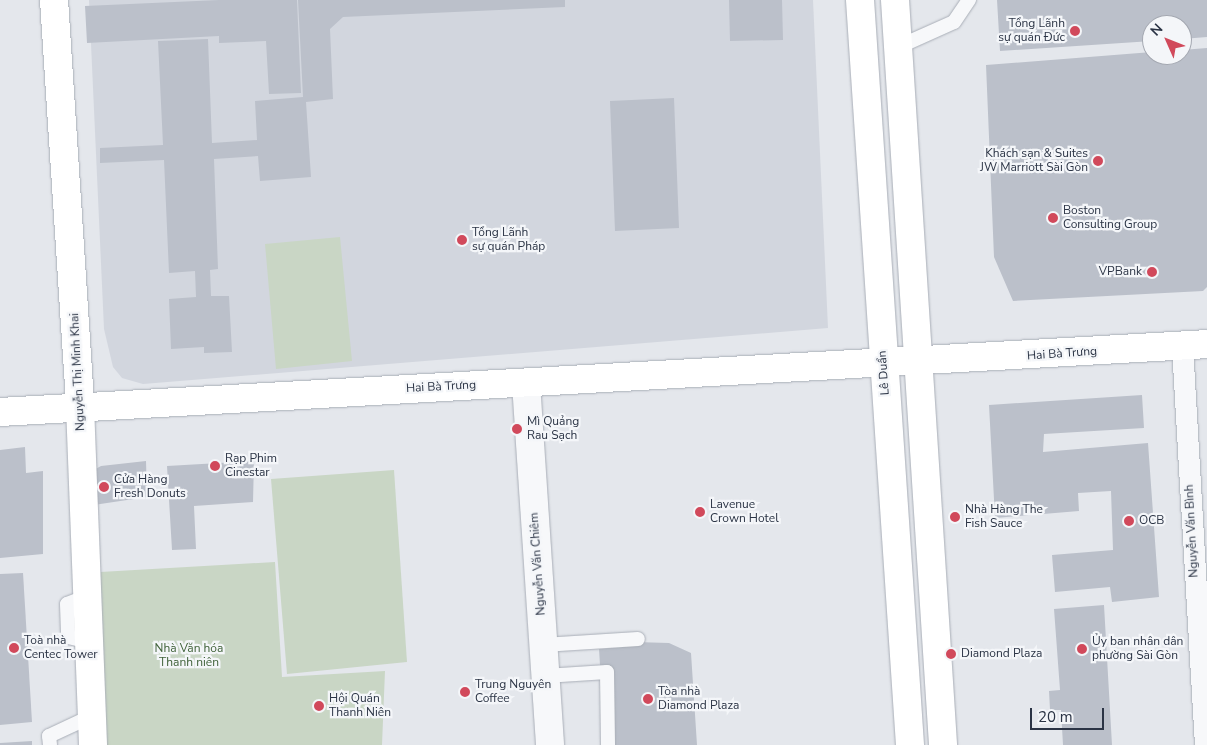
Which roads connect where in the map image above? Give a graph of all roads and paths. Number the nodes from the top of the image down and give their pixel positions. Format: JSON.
{"nodes":[{"id":1,"x":860,"y":0,"type":"edge"},
{"id":2,"x":895,"y":0,"type":"edge"},
{"id":3,"x":968,"y":0,"type":"edge"},
{"id":4,"x":54,"y":1,"type":"edge"},
{"id":5,"x":899,"y":60,"type":"junction"},
{"id":6,"x":864,"y":76,"type":"junction"},
{"id":7,"x":1194,"y":345,"type":"edge"},
{"id":8,"x":918,"y":363,"type":"junction"},
{"id":9,"x":883,"y":365,"type":"junction"},
{"id":10,"x":526,"y":383,"type":"junction"},
{"id":11,"x":80,"y":406,"type":"junction"},
{"id":12,"x":0,"y":412,"type":"edge"},
{"id":13,"x":932,"y":562,"type":"junction"},
{"id":14,"x":898,"y":563,"type":"junction"},
{"id":15,"x":638,"y":639,"type":"dead end"},
{"id":16,"x":543,"y":645,"type":"junction"},
{"id":17,"x":546,"y":676,"type":"junction"},
{"id":18,"x":941,"y":704,"type":"junction"},
{"id":19,"x":908,"y":706,"type":"junction"},
{"id":20,"x":92,"y":716,"type":"junction"},
{"id":21,"x":50,"y":745,"type":"edge"},
{"id":22,"x":93,"y":745,"type":"edge"},
{"id":23,"x":550,"y":745,"type":"edge"},
{"id":24,"x":608,"y":745,"type":"edge"},
{"id":25,"x":910,"y":745,"type":"edge"},
{"id":26,"x":943,"y":745,"type":"edge"},
{"id":27,"x":1205,"y":745,"type":"edge"}],
"edges":[{"from":1,"to":6,"type":"main road","name":"Lê Duẩn"},
{"from":2,"to":5,"type":"main road"},
{"from":3,"to":5,"type":"lane"},
{"from":4,"to":11,"type":"main road","name":"Nguyễn Thị Minh Khai"},
{"from":5,"to":6,"type":"main road"},
{"from":5,"to":8,"type":"main road"},
{"from":6,"to":9,"type":"main road","name":"Lê Duẩn"},
{"from":7,"to":8,"type":"main road","name":"Hai Bà Trưng"},
{"from":7,"to":27,"type":"street","name":"Nguyễn Văn Bình"},
{"from":8,"to":9,"type":"main road","name":"Hai Bà Trưng"},
{"from":8,"to":13,"type":"main road"},
{"from":9,"to":10,"type":"main road","name":"Hai Bà Trưng"},
{"from":9,"to":14,"type":"main road","name":"Lê Duẩn"},
{"from":10,"to":11,"type":"main road","name":"Hai Bà Trưng"},
{"from":10,"to":16,"type":"street","name":"Nguyễn Văn Chiêm"},
{"from":11,"to":12,"type":"main road","name":"Hai Bà Trưng"},
{"from":11,"to":20,"type":"main road","name":"Nguyễn Thị Minh Khai"},
{"from":13,"to":14,"type":"main road"},
{"from":13,"to":18,"type":"main road"},
{"from":14,"to":19,"type":"main road","name":"Lê Duẩn"},
{"from":15,"to":16,"type":"lane"},
{"from":16,"to":17,"type":"street","name":"Nguyễn Văn Chiêm"},
{"from":17,"to":23,"type":"street","name":"Nguyễn Văn Chiêm"},
{"from":17,"to":24,"type":"lane"},
{"from":18,"to":19,"type":"main road"},
{"from":18,"to":26,"type":"main road"},
{"from":19,"to":25,"type":"main road","name":"Lê Duẩn"},
{"from":20,"to":21,"type":"lane"},
{"from":20,"to":22,"type":"main road","name":"Nguyễn Thị Minh Khai"}]}
